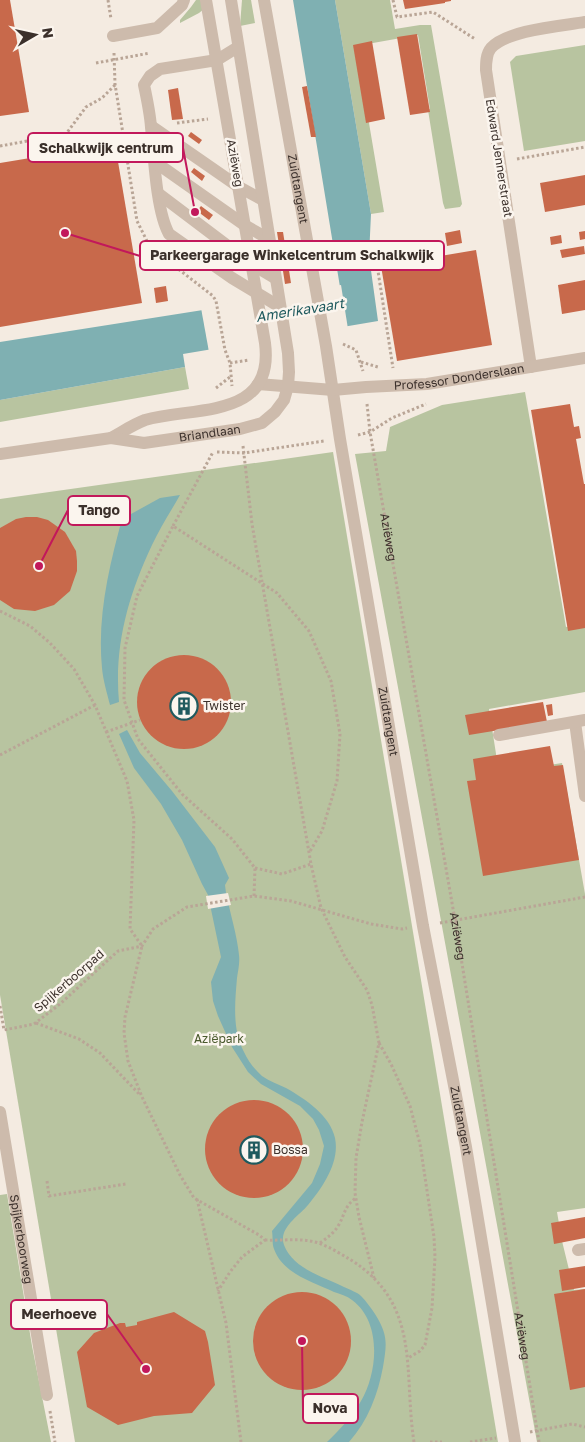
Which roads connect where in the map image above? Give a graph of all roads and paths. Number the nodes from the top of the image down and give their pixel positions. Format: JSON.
{"nodes":[{"id":1,"x":184,"y":0,"type":"edge"},
{"id":2,"x":206,"y":0,"type":"edge"},
{"id":3,"x":231,"y":0,"type":"edge"},
{"id":4,"x":264,"y":0,"type":"edge"},
{"id":5,"x":393,"y":0,"type":"edge"},
{"id":6,"x":585,"y":22,"type":"edge"},
{"id":7,"x":113,"y":36,"type":"dead end"},
{"id":8,"x":238,"y":47,"type":"junction"},
{"id":9,"x":490,"y":48,"type":"junction"},
{"id":10,"x":217,"y":60,"type":"junction"},
{"id":11,"x":115,"y":84,"type":"dead end"},
{"id":12,"x":212,"y":119,"type":"dead end"},
{"id":13,"x":170,"y":124,"type":"dead end"},
{"id":14,"x":151,"y":126,"type":"junction"},
{"id":15,"x":0,"y":146,"type":"edge"},
{"id":16,"x":585,"y":147,"type":"edge"},
{"id":17,"x":154,"y":162,"type":"junction"},
{"id":18,"x":500,"y":162,"type":"junction"},
{"id":19,"x":236,"y":169,"type":"junction"},
{"id":20,"x":220,"y":172,"type":"junction"},
{"id":21,"x":239,"y":187,"type":"junction"},
{"id":22,"x":159,"y":194,"type":"junction"},
{"id":23,"x":262,"y":200,"type":"junction"},
{"id":24,"x":243,"y":209,"type":"junction"},
{"id":25,"x":226,"y":212,"type":"junction"},
{"id":26,"x":246,"y":226,"type":"junction"},
{"id":27,"x":269,"y":239,"type":"junction"},
{"id":28,"x":250,"y":249,"type":"junction"},
{"id":29,"x":234,"y":251,"type":"junction"},
{"id":30,"x":376,"y":258,"type":"dead end"},
{"id":31,"x":253,"y":269,"type":"junction"},
{"id":32,"x":232,"y":278,"type":"junction"},
{"id":33,"x":275,"y":278,"type":"junction"},
{"id":34,"x":259,"y":294,"type":"junction"},
{"id":35,"x":216,"y":301,"type":"dead end"},
{"id":36,"x":280,"y":307,"type":"junction"},
{"id":37,"x":225,"y":350,"type":"dead end"},
{"id":38,"x":585,"y":358,"type":"edge"},
{"id":39,"x":531,"y":367,"type":"junction"},
{"id":40,"x":394,"y":371,"type":"dead end"},
{"id":41,"x":258,"y":384,"type":"junction"},
{"id":42,"x":288,"y":386,"type":"junction"},
{"id":43,"x":333,"y":390,"type":"junction"},
{"id":44,"x":111,"y":438,"type":"junction"},
{"id":45,"x":340,"y":439,"type":"junction"},
{"id":46,"x":213,"y":452,"type":"dead end"},
{"id":47,"x":0,"y":454,"type":"edge"},
{"id":48,"x":173,"y":526,"type":"junction"},
{"id":49,"x":263,"y":584,"type":"junction"},
{"id":50,"x":0,"y":611,"type":"edge"},
{"id":51,"x":95,"y":705,"type":"junction"},
{"id":52,"x":140,"y":720,"type":"dead end"},
{"id":53,"x":580,"y":721,"type":"edge"},
{"id":54,"x":132,"y":723,"type":"junction"},
{"id":55,"x":106,"y":732,"type":"junction"},
{"id":56,"x":499,"y":735,"type":"dead end"},
{"id":57,"x":0,"y":755,"type":"edge"},
{"id":58,"x":585,"y":796,"type":"edge"},
{"id":59,"x":309,"y":853,"type":"junction"},
{"id":60,"x":310,"y":864,"type":"junction"},
{"id":61,"x":255,"y":868,"type":"junction"},
{"id":62,"x":254,"y":896,"type":"dead end"},
{"id":63,"x":244,"y":897,"type":"dead end"},
{"id":64,"x":142,"y":946,"type":"junction"},
{"id":65,"x":0,"y":1006,"type":"edge"},
{"id":66,"x":36,"y":1022,"type":"junction"},
{"id":67,"x":379,"y":1043,"type":"junction"},
{"id":68,"x":142,"y":1096,"type":"junction"},
{"id":69,"x":0,"y":1112,"type":"edge"},
{"id":70,"x":47,"y":1181,"type":"dead end"},
{"id":71,"x":126,"y":1184,"type":"dead end"},
{"id":72,"x":197,"y":1198,"type":"junction"},
{"id":73,"x":356,"y":1198,"type":"junction"},
{"id":74,"x":267,"y":1240,"type":"junction"},
{"id":75,"x":320,"y":1243,"type":"junction"},
{"id":76,"x":374,"y":1278,"type":"junction"},
{"id":77,"x":218,"y":1291,"type":"junction"},
{"id":78,"x":408,"y":1358,"type":"junction"},
{"id":79,"x":47,"y":1395,"type":"joint"},
{"id":80,"x":55,"y":1442,"type":"edge"},
{"id":81,"x":241,"y":1442,"type":"edge"},
{"id":82,"x":414,"y":1442,"type":"edge"},
{"id":83,"x":430,"y":1442,"type":"edge"},
{"id":84,"x":442,"y":1442,"type":"edge"},
{"id":85,"x":515,"y":1442,"type":"edge"},
{"id":86,"x":539,"y":1442,"type":"edge"}],
"edges":[{"from":1,"to":7,"type":"street"},
{"from":2,"to":10,"type":"street","name":"Aziëweg"},
{"from":3,"to":8,"type":"street","name":"Aziëweg"},
{"from":4,"to":43,"type":"street","name":"Zuidtangent"},
{"from":5,"to":9,"type":"path"},
{"from":6,"to":9,"type":"street"},
{"from":8,"to":10,"type":"street"},
{"from":8,"to":23,"type":"street","name":"Aziëweg"},
{"from":9,"to":18,"type":"street","name":"Edward Jennerstraat"},
{"from":10,"to":14,"type":"street"},
{"from":10,"to":19,"type":"street","name":"Aziëweg"},
{"from":11,"to":15,"type":"path"},
{"from":12,"to":13,"type":"path"},
{"from":14,"to":17,"type":"street"},
{"from":14,"to":20,"type":"street"},
{"from":16,"to":18,"type":"path"},
{"from":17,"to":22,"type":"street"},
{"from":17,"to":25,"type":"street"},
{"from":18,"to":39,"type":"street","name":"Edward Jennerstraat"},
{"from":19,"to":20,"type":"street"},
{"from":19,"to":21,"type":"street","name":"Aziëweg"},
{"from":20,"to":21,"type":"street"},
{"from":21,"to":23,"type":"street"},
{"from":21,"to":24,"type":"street","name":"Aziëweg"},
{"from":22,"to":29,"type":"street"},
{"from":22,"to":32,"type":"street"},
{"from":23,"to":27,"type":"street","name":"Aziëweg"},
{"from":24,"to":25,"type":"street"},
{"from":24,"to":26,"type":"street","name":"Aziëweg"},
{"from":25,"to":26,"type":"street"},
{"from":26,"to":27,"type":"street"},
{"from":26,"to":28,"type":"street","name":"Aziëweg"},
{"from":27,"to":33,"type":"street","name":"Aziëweg"},
{"from":28,"to":29,"type":"street"},
{"from":28,"to":31,"type":"street","name":"Aziëweg"},
{"from":29,"to":31,"type":"street"},
{"from":30,"to":40,"type":"path"},
{"from":31,"to":32,"type":"street"},
{"from":31,"to":33,"type":"street"},
{"from":31,"to":34,"type":"street","name":"Aziëweg"},
{"from":32,"to":34,"type":"street"},
{"from":33,"to":36,"type":"street","name":"Aziëweg"},
{"from":34,"to":36,"type":"street"},
{"from":34,"to":41,"type":"street","name":"Aziëweg"},
{"from":35,"to":37,"type":"path"},
{"from":36,"to":42,"type":"street","name":"Aziëweg"},
{"from":38,"to":39,"type":"street","name":"Professor Donderslaan"},
{"from":39,"to":43,"type":"street","name":"Professor Donderslaan"},
{"from":41,"to":42,"type":"street"},
{"from":41,"to":44,"type":"street","name":"Briandlaan"},
{"from":42,"to":43,"type":"street"},
{"from":42,"to":44,"type":"street","name":"Briandlaan"},
{"from":43,"to":45,"type":"street","name":"Zuidtangent"},
{"from":44,"to":47,"type":"street","name":"Briandlaan"},
{"from":45,"to":49,"type":"path"},
{"from":45,"to":85,"type":"street","name":"Zuidtangent"},
{"from":45,"to":86,"type":"path","name":"Aziëweg"},
{"from":46,"to":48,"type":"path"},
{"from":48,"to":49,"type":"path"},
{"from":48,"to":54,"type":"path"},
{"from":49,"to":59,"type":"path"},
{"from":49,"to":59,"type":"path"},
{"from":50,"to":51,"type":"path"},
{"from":51,"to":55,"type":"path"},
{"from":51,"to":57,"type":"path"},
{"from":52,"to":54,"type":"path"},
{"from":53,"to":56,"type":"street"},
{"from":53,"to":58,"type":"street"},
{"from":54,"to":55,"type":"path"},
{"from":54,"to":61,"type":"path"},
{"from":55,"to":64,"type":"path"},
{"from":59,"to":60,"type":"path"},
{"from":60,"to":61,"type":"path"},
{"from":60,"to":67,"type":"path"},
{"from":61,"to":62,"type":"path"},
{"from":63,"to":64,"type":"path"},
{"from":64,"to":66,"type":"path","name":"Spijkerboorpad"},
{"from":64,"to":68,"type":"path"},
{"from":65,"to":66,"type":"path","name":"Spijkerboorpad"},
{"from":66,"to":68,"type":"path"},
{"from":67,"to":73,"type":"path"},
{"from":67,"to":78,"type":"path"},
{"from":68,"to":72,"type":"path"},
{"from":69,"to":79,"type":"street","name":"Spijkerboorweg"},
{"from":70,"to":71,"type":"path"},
{"from":72,"to":74,"type":"path"},
{"from":72,"to":77,"type":"path"},
{"from":73,"to":75,"type":"path"},
{"from":73,"to":76,"type":"path"},
{"from":74,"to":75,"type":"path"},
{"from":74,"to":77,"type":"path"},
{"from":75,"to":76,"type":"path"},
{"from":76,"to":78,"type":"path"},
{"from":77,"to":81,"type":"path"},
{"from":78,"to":82,"type":"path"},
{"from":79,"to":80,"type":"path"},
{"from":83,"to":84,"type":"path"}]}
